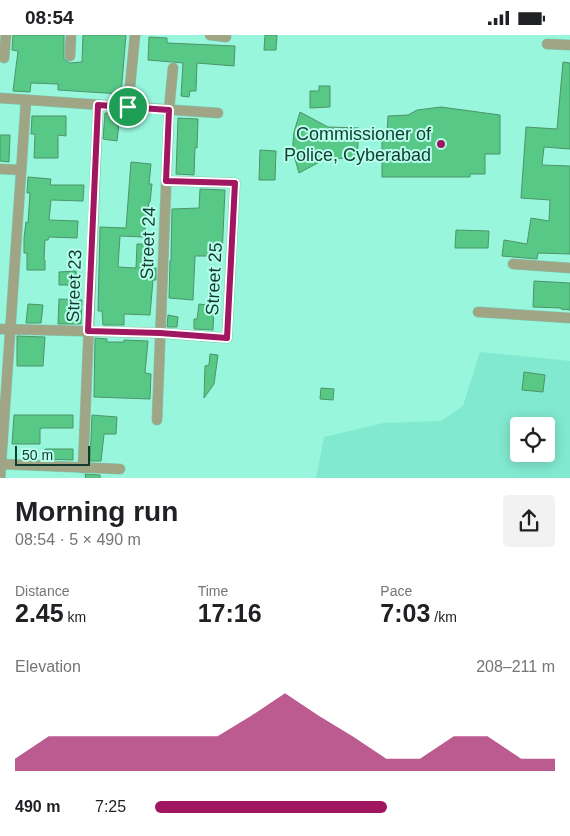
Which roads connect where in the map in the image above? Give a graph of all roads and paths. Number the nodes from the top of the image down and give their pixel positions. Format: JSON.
{"nodes":[{"id":1,"x":6,"y":35,"type":"edge"},
{"id":2,"x":72,"y":35,"type":"edge"},
{"id":3,"x":135,"y":35,"type":"edge"},
{"id":4,"x":210,"y":35,"type":"edge"},
{"id":5,"x":226,"y":37,"type":"dead end"},
{"id":6,"x":547,"y":44,"type":"dead end"},
{"id":7,"x":570,"y":45,"type":"edge"},
{"id":8,"x":70,"y":56,"type":"dead end"},
{"id":9,"x":4,"y":58,"type":"dead end"},
{"id":10,"x":173,"y":68,"type":"dead end"},
{"id":11,"x":0,"y":99,"type":"edge"},
{"id":12,"x":26,"y":100,"type":"junction"},
{"id":13,"x":98,"y":105,"type":"junction"},
{"id":14,"x":128,"y":107,"type":"junction"},
{"id":15,"x":169,"y":110,"type":"junction"},
{"id":16,"x":218,"y":113,"type":"dead end"},
{"id":17,"x":0,"y":169,"type":"edge"},
{"id":18,"x":21,"y":171,"type":"junction"},
{"id":19,"x":166,"y":181,"type":"junction"},
{"id":20,"x":513,"y":264,"type":"dead end"},
{"id":21,"x":570,"y":268,"type":"edge"},
{"id":22,"x":478,"y":312,"type":"dead end"},
{"id":23,"x":570,"y":317,"type":"edge"},
{"id":24,"x":5,"y":329,"type":"edge"},
{"id":25,"x":88,"y":331,"type":"junction"},
{"id":26,"x":160,"y":333,"type":"junction"},
{"id":27,"x":157,"y":420,"type":"dead end"},
{"id":28,"x":1,"y":464,"type":"edge"},
{"id":29,"x":83,"y":468,"type":"junction"},
{"id":30,"x":120,"y":469,"type":"dead end"},
{"id":31,"x":0,"y":478,"type":"edge"}],
"edges":[{"from":1,"to":9,"type":"street"},
{"from":2,"to":8,"type":"street"},
{"from":3,"to":14,"type":"street"},
{"from":4,"to":5,"type":"street"},
{"from":6,"to":7,"type":"street"},
{"from":10,"to":15,"type":"street","name":"Street 24"},
{"from":11,"to":12,"type":"street"},
{"from":12,"to":13,"type":"street"},
{"from":12,"to":18,"type":"street"},
{"from":13,"to":14,"type":"street"},
{"from":13,"to":25,"type":"street","name":"Street 23"},
{"from":14,"to":15,"type":"street"},
{"from":15,"to":16,"type":"street"},
{"from":15,"to":19,"type":"street","name":"Street 24"},
{"from":17,"to":18,"type":"street"},
{"from":18,"to":24,"type":"street"},
{"from":19,"to":26,"type":"street","name":"Street 24"},
{"from":19,"to":26,"type":"street","name":"Street 25"},
{"from":20,"to":21,"type":"street"},
{"from":22,"to":23,"type":"street"},
{"from":24,"to":25,"type":"street","name":"Street 25"},
{"from":24,"to":28,"type":"street"},
{"from":25,"to":26,"type":"street","name":"Street 25"},
{"from":25,"to":29,"type":"street","name":"Street 23"},
{"from":26,"to":27,"type":"street","name":"Street 24"},
{"from":28,"to":29,"type":"street"},
{"from":28,"to":31,"type":"street"},
{"from":29,"to":30,"type":"street"}]}
